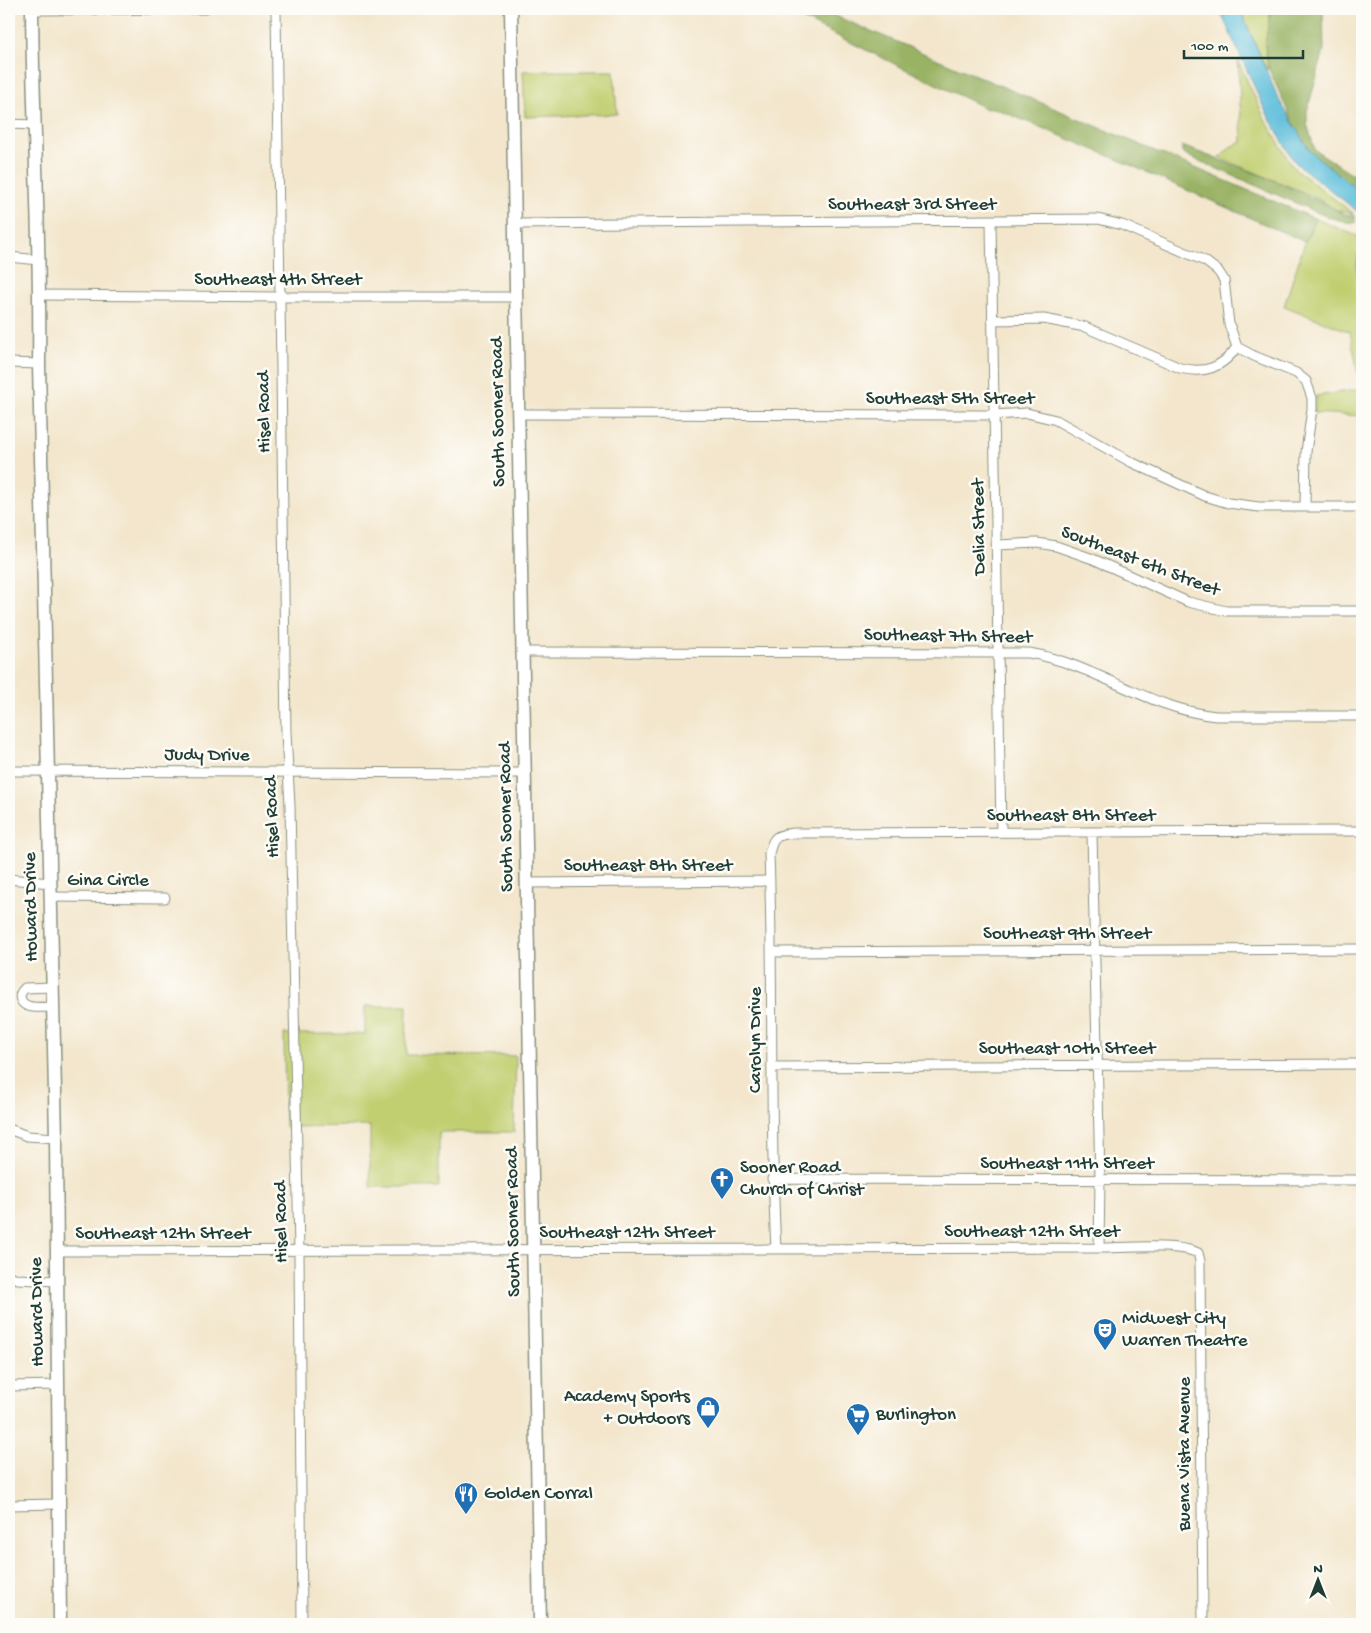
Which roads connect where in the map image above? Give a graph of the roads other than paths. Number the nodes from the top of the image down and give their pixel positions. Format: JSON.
{"nodes":[{"id":1,"x":32,"y":9,"type":"edge"},
{"id":2,"x":205,"y":9,"type":"edge"},
{"id":3,"x":276,"y":9,"type":"edge"},
{"id":4,"x":511,"y":9,"type":"edge"},
{"id":5,"x":9,"y":124,"type":"edge"},
{"id":6,"x":34,"y":125,"type":"junction"},
{"id":7,"x":991,"y":221,"type":"junction"},
{"id":8,"x":515,"y":224,"type":"junction"},
{"id":9,"x":9,"y":257,"type":"edge"},
{"id":10,"x":39,"y":260,"type":"junction"},
{"id":11,"x":40,"y":295,"type":"junction"},
{"id":12,"x":280,"y":297,"type":"junction"},
{"id":13,"x":516,"y":297,"type":"junction"},
{"id":14,"x":992,"y":320,"type":"junction"},
{"id":15,"x":1237,"y":347,"type":"junction"},
{"id":16,"x":9,"y":363,"type":"edge"},
{"id":17,"x":39,"y":364,"type":"junction"},
{"id":18,"x":518,"y":414,"type":"junction"},
{"id":19,"x":993,"y":415,"type":"junction"},
{"id":20,"x":1362,"y":506,"type":"edge"},
{"id":21,"x":1305,"y":507,"type":"junction"},
{"id":22,"x":997,"y":544,"type":"junction"},
{"id":23,"x":1362,"y":611,"type":"edge"},
{"id":24,"x":523,"y":652,"type":"junction"},
{"id":25,"x":998,"y":652,"type":"junction"},
{"id":26,"x":1362,"y":716,"type":"edge"},
{"id":27,"x":9,"y":771,"type":"edge"},
{"id":28,"x":48,"y":771,"type":"junction"},
{"id":29,"x":288,"y":773,"type":"junction"},
{"id":30,"x":525,"y":773,"type":"junction"},
{"id":31,"x":1362,"y":831,"type":"edge"},
{"id":32,"x":1001,"y":832,"type":"junction"},
{"id":33,"x":1092,"y":833,"type":"junction"},
{"id":34,"x":779,"y":835,"type":"joint"},
{"id":35,"x":9,"y":879,"type":"edge"},
{"id":36,"x":770,"y":881,"type":"junction"},
{"id":37,"x":50,"y":882,"type":"junction"},
{"id":38,"x":526,"y":883,"type":"junction"},
{"id":39,"x":51,"y":897,"type":"junction"},
{"id":40,"x":165,"y":898,"type":"dead end"},
{"id":41,"x":1362,"y":949,"type":"edge"},
{"id":42,"x":1094,"y":950,"type":"junction"},
{"id":43,"x":772,"y":952,"type":"junction"},
{"id":44,"x":52,"y":987,"type":"junction"},
{"id":45,"x":53,"y":1007,"type":"junction"},
{"id":46,"x":1362,"y":1064,"type":"edge"},
{"id":47,"x":1096,"y":1065,"type":"junction"},
{"id":48,"x":772,"y":1067,"type":"junction"},
{"id":49,"x":9,"y":1129,"type":"edge"},
{"id":50,"x":56,"y":1138,"type":"junction"},
{"id":51,"x":772,"y":1179,"type":"junction"},
{"id":52,"x":1100,"y":1180,"type":"junction"},
{"id":53,"x":1362,"y":1180,"type":"edge"},
{"id":54,"x":1099,"y":1248,"type":"junction"},
{"id":55,"x":776,"y":1249,"type":"junction"},
{"id":56,"x":533,"y":1250,"type":"junction"},
{"id":57,"x":56,"y":1251,"type":"junction"},
{"id":58,"x":299,"y":1251,"type":"junction"},
{"id":59,"x":1198,"y":1254,"type":"joint"},
{"id":60,"x":9,"y":1276,"type":"edge"},
{"id":61,"x":57,"y":1281,"type":"junction"},
{"id":62,"x":58,"y":1385,"type":"junction"},
{"id":63,"x":9,"y":1386,"type":"edge"},
{"id":64,"x":58,"y":1504,"type":"junction"},
{"id":65,"x":9,"y":1505,"type":"edge"},
{"id":66,"x":60,"y":1624,"type":"edge"},
{"id":67,"x":302,"y":1624,"type":"edge"},
{"id":68,"x":540,"y":1624,"type":"edge"},
{"id":69,"x":1203,"y":1624,"type":"edge"}],
"edges":[{"from":1,"to":2,"type":"street"},
{"from":1,"to":6,"type":"street","name":"Howard Drive"},
{"from":3,"to":12,"type":"street","name":"Hisel Road"},
{"from":4,"to":8,"type":"street","name":"South Sooner Road"},
{"from":5,"to":6,"type":"street"},
{"from":6,"to":10,"type":"street","name":"Howard Drive"},
{"from":7,"to":8,"type":"street","name":"Southeast 3rd Street"},
{"from":7,"to":14,"type":"street","name":"Delia Street"},
{"from":7,"to":15,"type":"street","name":"Southeast 3rd Street"},
{"from":8,"to":13,"type":"street","name":"South Sooner Road"},
{"from":9,"to":10,"type":"street"},
{"from":10,"to":11,"type":"street","name":"Howard Drive"},
{"from":11,"to":12,"type":"street","name":"Southeast 4th Street"},
{"from":11,"to":17,"type":"street","name":"Howard Drive"},
{"from":12,"to":13,"type":"street","name":"Southeast 4th Street"},
{"from":12,"to":29,"type":"street","name":"Hisel Road"},
{"from":13,"to":18,"type":"street","name":"South Sooner Road"},
{"from":14,"to":15,"type":"street"},
{"from":14,"to":19,"type":"street","name":"Delia Street"},
{"from":15,"to":21,"type":"street"},
{"from":16,"to":17,"type":"street"},
{"from":17,"to":28,"type":"street","name":"Howard Drive"},
{"from":18,"to":19,"type":"street","name":"Southeast 5th Street"},
{"from":18,"to":24,"type":"street","name":"South Sooner Road"},
{"from":19,"to":21,"type":"street","name":"Southeast 5th Street"},
{"from":19,"to":22,"type":"street","name":"Delia Street"},
{"from":20,"to":21,"type":"street","name":"Southeast 5th Street"},
{"from":22,"to":23,"type":"street","name":"Southeast 6th Street"},
{"from":22,"to":25,"type":"street","name":"Delia Street"},
{"from":24,"to":25,"type":"street","name":"Southeast 7th Street"},
{"from":24,"to":30,"type":"street","name":"South Sooner Road"},
{"from":25,"to":26,"type":"street","name":"Southeast 7th Street"},
{"from":25,"to":32,"type":"street","name":"Delia Street"},
{"from":27,"to":28,"type":"street","name":"Judy Drive"},
{"from":28,"to":29,"type":"street","name":"Judy Drive"},
{"from":28,"to":37,"type":"street","name":"Howard Drive"},
{"from":29,"to":30,"type":"street","name":"Judy Drive"},
{"from":29,"to":58,"type":"street","name":"Hisel Road"},
{"from":30,"to":38,"type":"street","name":"South Sooner Road"},
{"from":31,"to":33,"type":"street","name":"Southeast 8th Street"},
{"from":32,"to":33,"type":"street","name":"Southeast 8th Street"},
{"from":32,"to":34,"type":"street","name":"Southeast 8th Street"},
{"from":33,"to":42,"type":"street"},
{"from":34,"to":36,"type":"street","name":"Carolyn Drive"},
{"from":35,"to":37,"type":"street"},
{"from":36,"to":38,"type":"street","name":"Southeast 8th Street"},
{"from":36,"to":43,"type":"street","name":"Carolyn Drive"},
{"from":37,"to":39,"type":"street","name":"Howard Drive"},
{"from":38,"to":56,"type":"street","name":"South Sooner Road"},
{"from":39,"to":40,"type":"street","name":"Gina Circle"},
{"from":39,"to":44,"type":"street","name":"Howard Drive"},
{"from":41,"to":42,"type":"street","name":"Southeast 9th Street"},
{"from":42,"to":43,"type":"street","name":"Southeast 9th Street"},
{"from":42,"to":47,"type":"street"},
{"from":43,"to":48,"type":"street","name":"Carolyn Drive"},
{"from":44,"to":45,"type":"street","name":"Howard Drive"},
{"from":44,"to":45,"type":"street"},
{"from":45,"to":50,"type":"street","name":"Howard Drive"},
{"from":46,"to":47,"type":"street","name":"Southeast 10th Street"},
{"from":47,"to":48,"type":"street","name":"Southeast 10th Street"},
{"from":47,"to":52,"type":"street"},
{"from":48,"to":51,"type":"street","name":"Carolyn Drive"},
{"from":49,"to":50,"type":"street"},
{"from":50,"to":57,"type":"street","name":"Howard Drive"},
{"from":51,"to":52,"type":"street","name":"Southeast 11th Street"},
{"from":51,"to":55,"type":"street","name":"Carolyn Drive"},
{"from":52,"to":53,"type":"street","name":"Southeast 11th Street"},
{"from":52,"to":54,"type":"street"},
{"from":54,"to":55,"type":"street","name":"Southeast 12th Street"},
{"from":54,"to":59,"type":"street","name":"Southeast 12th Street"},
{"from":55,"to":56,"type":"street","name":"Southeast 12th Street"},
{"from":56,"to":58,"type":"street","name":"Southeast 12th Street"},
{"from":56,"to":68,"type":"street","name":"South Sooner Road"},
{"from":57,"to":58,"type":"street","name":"Southeast 12th Street"},
{"from":57,"to":61,"type":"street","name":"Howard Drive"},
{"from":58,"to":67,"type":"street","name":"Hisel Road"},
{"from":59,"to":69,"type":"street","name":"Buena Vista Avenue"},
{"from":60,"to":61,"type":"street"},
{"from":61,"to":62,"type":"street","name":"Howard Drive"},
{"from":62,"to":63,"type":"street"},
{"from":62,"to":64,"type":"street","name":"Howard Drive"},
{"from":64,"to":65,"type":"street"},
{"from":64,"to":66,"type":"street","name":"Howard Drive"}]}
